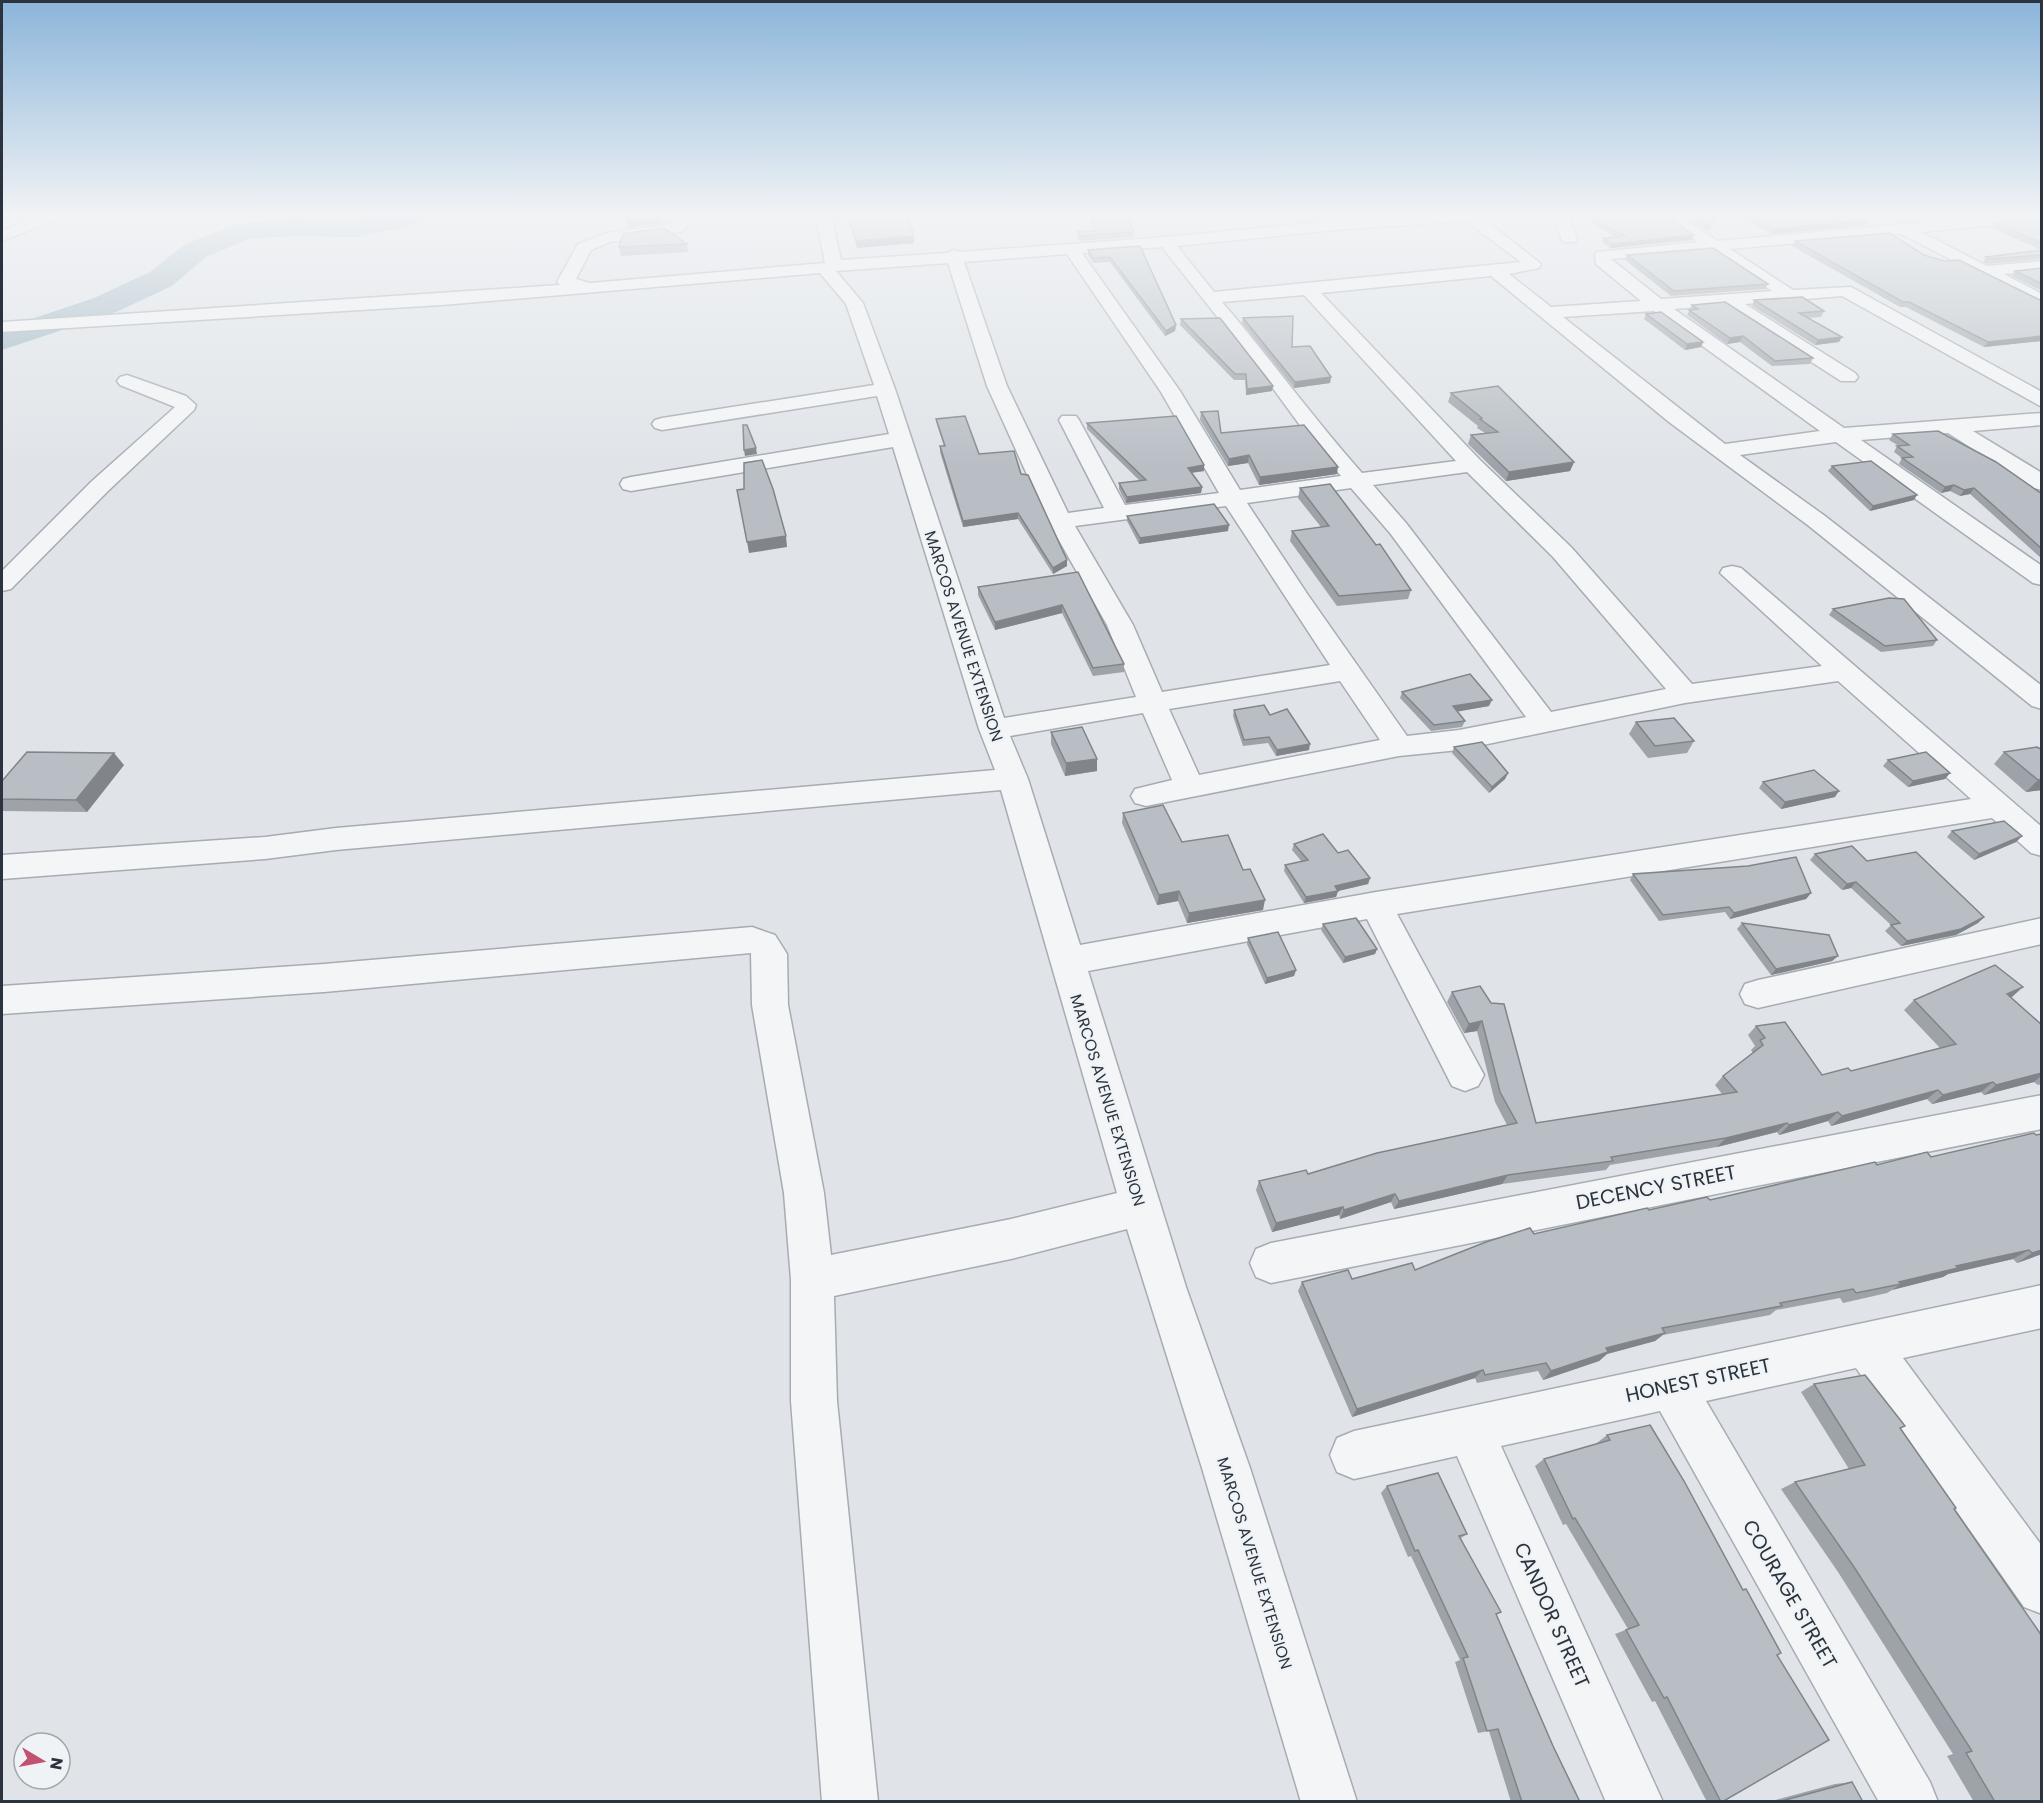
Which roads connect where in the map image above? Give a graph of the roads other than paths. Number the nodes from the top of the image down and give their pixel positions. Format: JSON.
{"nodes":[{"id":1,"x":397,"y":299,"type":"edge"},
{"id":2,"x":851,"y":299,"type":"edge"},
{"id":3,"x":968,"y":299,"type":"edge"},
{"id":4,"x":1105,"y":299,"type":"edge"},
{"id":5,"x":1210,"y":299,"type":"edge"},
{"id":6,"x":1317,"y":299,"type":"edge"},
{"id":7,"x":1531,"y":299,"type":"edge"},
{"id":8,"x":1649,"y":299,"type":"edge"},
{"id":9,"x":1738,"y":299,"type":"edge"},
{"id":10,"x":1864,"y":299,"type":"edge"},
{"id":11,"x":1727,"y":300,"type":"junction"},
{"id":12,"x":1655,"y":304,"type":"junction"},
{"id":13,"x":1548,"y":313,"type":"junction"},
{"id":14,"x":2,"y":327,"type":"edge"},
{"id":15,"x":1848,"y":377,"type":"dead end"},
{"id":16,"x":127,"y":381,"type":"dead end"},
{"id":17,"x":885,"y":389,"type":"junction"},
{"id":18,"x":2042,"y":401,"type":"edge"},
{"id":19,"x":2042,"y":419,"type":"edge"},
{"id":20,"x":1069,"y":420,"type":"dead end"},
{"id":21,"x":662,"y":424,"type":"dead end"},
{"id":22,"x":1953,"y":427,"type":"junction"},
{"id":23,"x":1839,"y":435,"type":"junction"},
{"id":24,"x":900,"y":439,"type":"junction"},
{"id":25,"x":1722,"y":451,"type":"junction"},
{"id":26,"x":1472,"y":465,"type":"junction"},
{"id":27,"x":1358,"y":482,"type":"junction"},
{"id":28,"x":2042,"y":483,"type":"edge"},
{"id":29,"x":631,"y":484,"type":"dead end"},
{"id":30,"x":1233,"y":498,"type":"junction"},
{"id":31,"x":1118,"y":513,"type":"junction"},
{"id":32,"x":1060,"y":521,"type":"junction"},
{"id":33,"x":1732,"y":573,"type":"dead end"},
{"id":34,"x":2042,"y":578,"type":"edge"},
{"id":35,"x":2,"y":584,"type":"edge"},
{"id":36,"x":1347,"y":671,"type":"junction"},
{"id":37,"x":1846,"y":671,"type":"junction"},
{"id":38,"x":1685,"y":694,"type":"junction"},
{"id":39,"x":2042,"y":700,"type":"edge"},
{"id":40,"x":1153,"y":702,"type":"junction"},
{"id":41,"x":1544,"y":722,"type":"junction"},
{"id":42,"x":993,"y":729,"type":"junction"},
{"id":43,"x":1399,"y":746,"type":"junction"},
{"id":44,"x":1013,"y":779,"type":"junction"},
{"id":45,"x":1191,"y":787,"type":"junction"},
{"id":46,"x":1146,"y":796,"type":"dead end"},
{"id":47,"x":1998,"y":806,"type":"junction"},
{"id":48,"x":2042,"y":845,"type":"edge"},
{"id":49,"x":2,"y":867,"type":"edge"},
{"id":50,"x":1376,"y":905,"type":"junction"},
{"id":51,"x":2042,"y":931,"type":"edge"},
{"id":52,"x":1066,"y":961,"type":"junction"},
{"id":53,"x":1758,"y":994,"type":"dead end"},
{"id":54,"x":2,"y":1000,"type":"edge"},
{"id":55,"x":1465,"y":1075,"type":"dead end"},
{"id":56,"x":2042,"y":1112,"type":"edge"},
{"id":57,"x":1141,"y":1206,"type":"junction"},
{"id":58,"x":1271,"y":1263,"type":"dead end"},
{"id":59,"x":812,"y":1280,"type":"junction"},
{"id":60,"x":2042,"y":1306,"type":"edge"},
{"id":61,"x":1866,"y":1344,"type":"junction"},
{"id":62,"x":1671,"y":1386,"type":"junction"},
{"id":63,"x":1469,"y":1429,"type":"junction"},
{"id":64,"x":1354,"y":1455,"type":"dead end"},
{"id":65,"x":2042,"y":1589,"type":"edge"},
{"id":66,"x":850,"y":1802,"type":"edge"},
{"id":67,"x":1329,"y":1802,"type":"edge"},
{"id":68,"x":1635,"y":1802,"type":"edge"},
{"id":69,"x":1910,"y":1802,"type":"edge"}],
"edges":[{"from":1,"to":14,"type":"street"},
{"from":2,"to":17,"type":"street","name":"MARCOS AVENUE EXTENSION"},
{"from":3,"to":32,"type":"street"},
{"from":4,"to":30,"type":"street"},
{"from":5,"to":27,"type":"street"},
{"from":6,"to":26,"type":"street"},
{"from":7,"to":13,"type":"street"},
{"from":8,"to":12,"type":"street"},
{"from":9,"to":11,"type":"street"},
{"from":10,"to":18,"type":"street"},
{"from":11,"to":12,"type":"street"},
{"from":11,"to":15,"type":"street"},
{"from":12,"to":13,"type":"street"},
{"from":12,"to":23,"type":"street"},
{"from":13,"to":25,"type":"street"},
{"from":16,"to":35,"type":"street"},
{"from":17,"to":21,"type":"street"},
{"from":17,"to":24,"type":"street","name":"MARCOS AVENUE EXTENSION"},
{"from":19,"to":22,"type":"street"},
{"from":20,"to":31,"type":"street"},
{"from":22,"to":23,"type":"street"},
{"from":22,"to":28,"type":"street"},
{"from":23,"to":25,"type":"street"},
{"from":23,"to":34,"type":"street"},
{"from":24,"to":29,"type":"street"},
{"from":24,"to":42,"type":"street","name":"MARCOS AVENUE EXTENSION"},
{"from":25,"to":39,"type":"street"},
{"from":26,"to":27,"type":"street"},
{"from":26,"to":38,"type":"street"},
{"from":27,"to":30,"type":"street"},
{"from":27,"to":41,"type":"street"},
{"from":30,"to":31,"type":"street"},
{"from":30,"to":36,"type":"street"},
{"from":31,"to":32,"type":"street"},
{"from":32,"to":40,"type":"street"},
{"from":33,"to":37,"type":"street"},
{"from":36,"to":40,"type":"street"},
{"from":36,"to":43,"type":"street"},
{"from":37,"to":38,"type":"street"},
{"from":37,"to":47,"type":"street"},
{"from":38,"to":41,"type":"street"},
{"from":40,"to":42,"type":"street"},
{"from":40,"to":45,"type":"street"},
{"from":41,"to":43,"type":"street"},
{"from":42,"to":44,"type":"street","name":"MARCOS AVENUE EXTENSION"},
{"from":43,"to":45,"type":"street"},
{"from":44,"to":49,"type":"street"},
{"from":44,"to":52,"type":"street","name":"MARCOS AVENUE EXTENSION"},
{"from":45,"to":46,"type":"street"},
{"from":47,"to":48,"type":"street"},
{"from":47,"to":50,"type":"street"},
{"from":50,"to":52,"type":"street"},
{"from":50,"to":55,"type":"street"},
{"from":51,"to":53,"type":"street"},
{"from":52,"to":57,"type":"street","name":"MARCOS AVENUE EXTENSION"},
{"from":54,"to":59,"type":"street"},
{"from":56,"to":58,"type":"street","name":"DECENCY STREET"},
{"from":57,"to":59,"type":"street"},
{"from":57,"to":67,"type":"street","name":"MARCOS AVENUE EXTENSION"},
{"from":59,"to":66,"type":"street"},
{"from":60,"to":61,"type":"street","name":"HONEST STREET"},
{"from":61,"to":62,"type":"street","name":"HONEST STREET"},
{"from":61,"to":65,"type":"street"},
{"from":62,"to":63,"type":"street","name":"HONEST STREET"},
{"from":62,"to":69,"type":"street","name":"COURAGE STREET"},
{"from":63,"to":64,"type":"street","name":"HONEST STREET"},
{"from":63,"to":68,"type":"street","name":"CANDOR STREET"}]}
